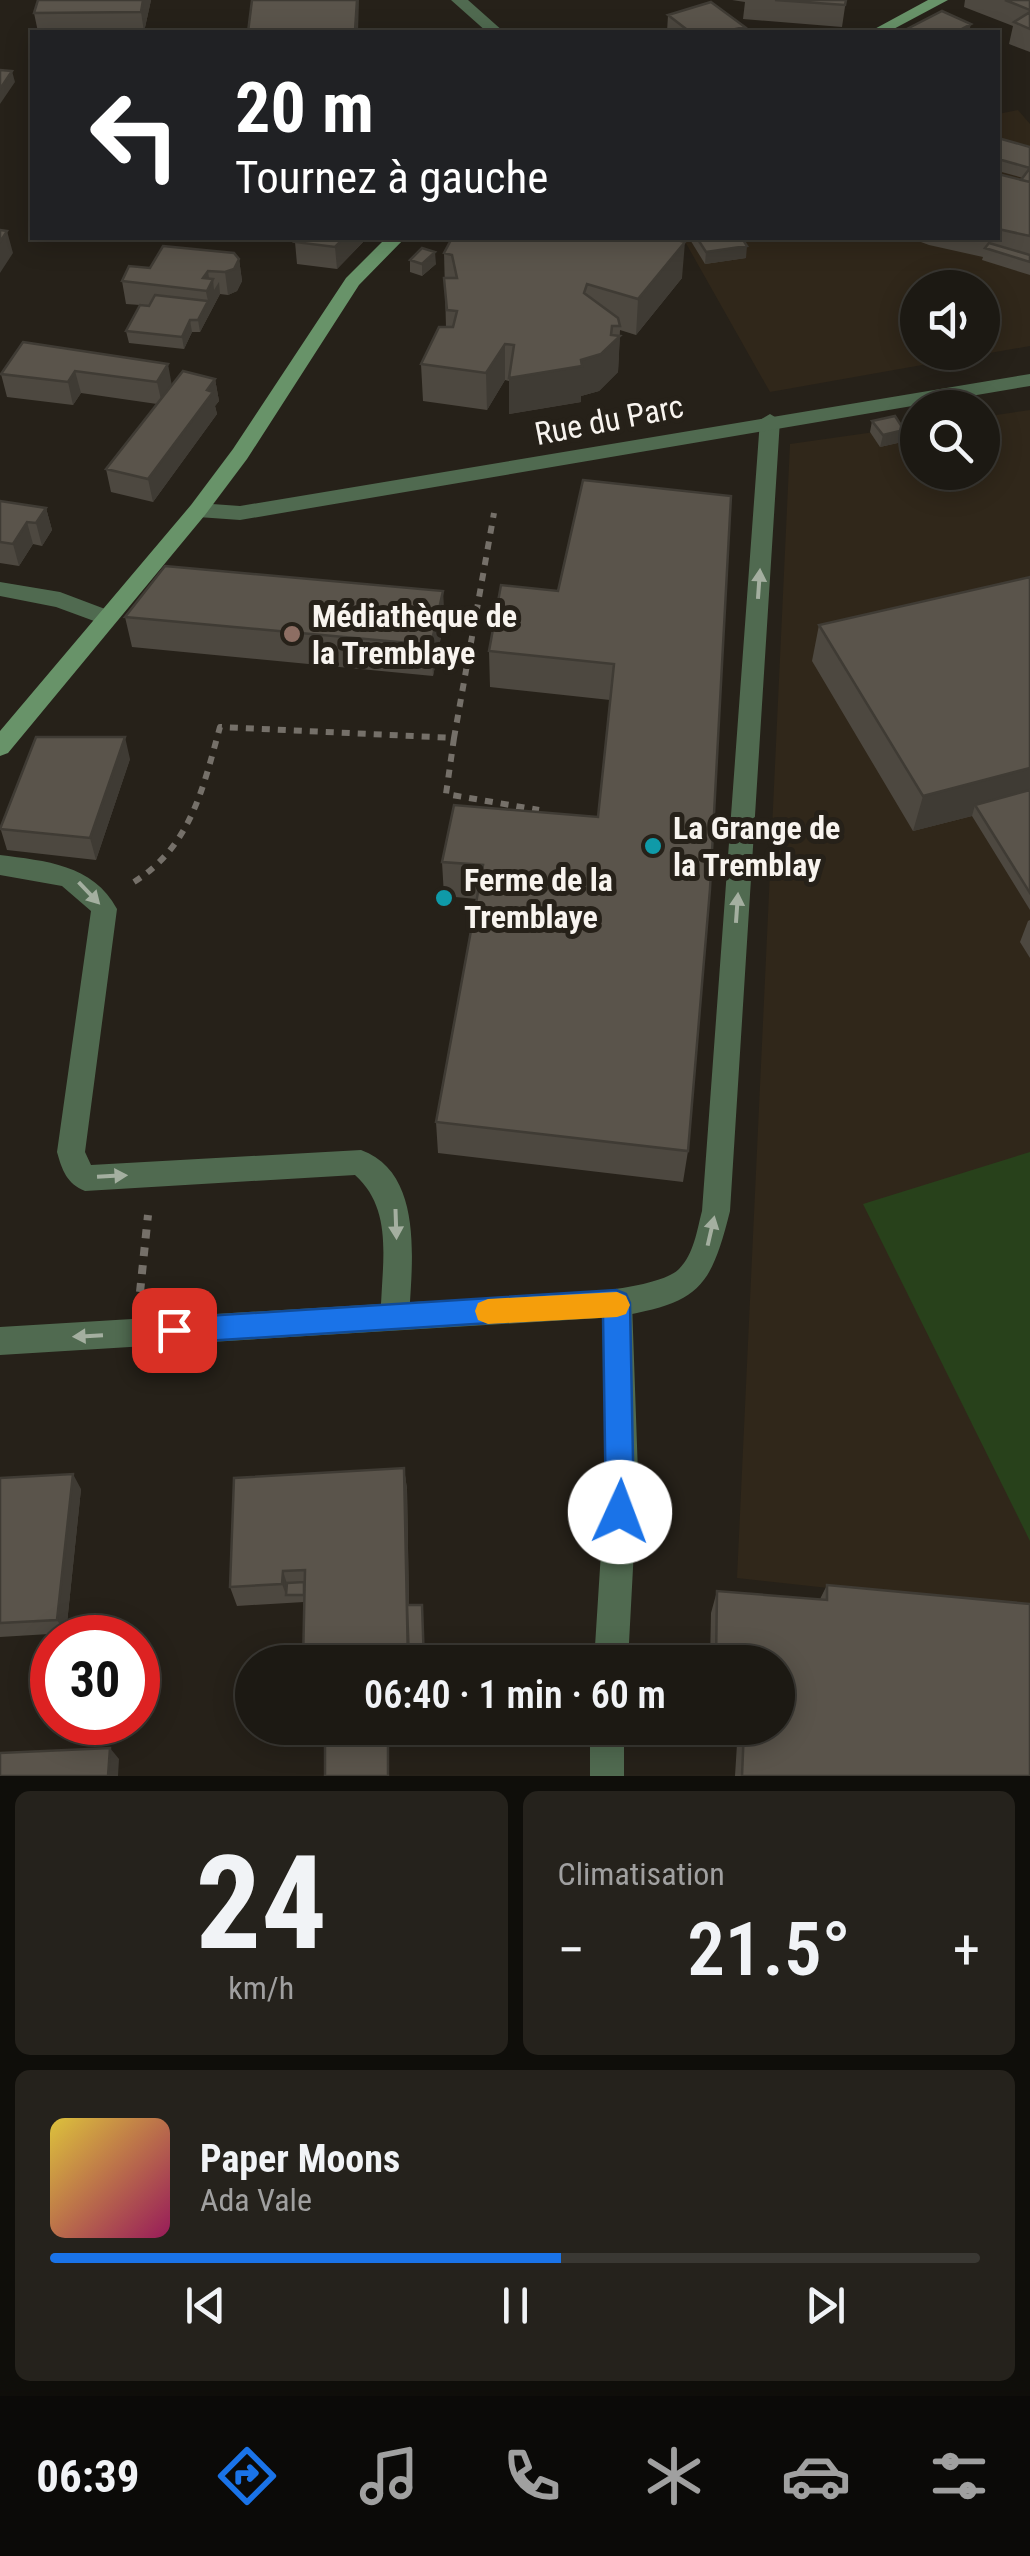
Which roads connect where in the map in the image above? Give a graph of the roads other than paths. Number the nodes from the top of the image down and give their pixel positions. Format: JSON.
{"nodes":[{"id":1,"x":458,"y":0,"type":"edge"},
{"id":2,"x":940,"y":0,"type":"edge"},
{"id":3,"x":494,"y":30,"type":"edge"},
{"id":4,"x":881,"y":30,"type":"edge"},
{"id":5,"x":394,"y":240,"type":"edge"},
{"id":6,"x":1030,"y":380,"type":"edge"},
{"id":7,"x":770,"y":420,"type":"junction"},
{"id":8,"x":198,"y":510,"type":"junction"},
{"id":9,"x":0,"y":589,"type":"edge"},
{"id":10,"x":106,"y":617,"type":"junction"},
{"id":11,"x":0,"y":748,"type":"edge"},
{"id":12,"x":0,"y":865,"type":"edge"},
{"id":13,"x":616,"y":1303,"type":"junction"},
{"id":14,"x":395,"y":1318,"type":"junction"},
{"id":15,"x":0,"y":1341,"type":"edge"},
{"id":16,"x":611,"y":1645,"type":"edge"},
{"id":17,"x":606,"y":1745,"type":"edge"},
{"id":18,"x":606,"y":1776,"type":"edge"}],
"edges":[{"from":1,"to":3,"type":"street"},
{"from":2,"to":4,"type":"street"},
{"from":5,"to":8,"type":"street"},
{"from":6,"to":7,"type":"street","name":"Rue du Parc"},
{"from":7,"to":8,"type":"street","name":"Rue du Parc"},
{"from":13,"to":7,"type":"street","one_way":true},
{"from":8,"to":10,"type":"street"},
{"from":9,"to":10,"type":"street"},
{"from":10,"to":11,"type":"street"},
{"from":12,"to":14,"type":"street","one_way":true},
{"from":13,"to":14,"type":"street"},
{"from":13,"to":16,"type":"street"},
{"from":14,"to":15,"type":"street","one_way":true},
{"from":17,"to":18,"type":"street"}]}
